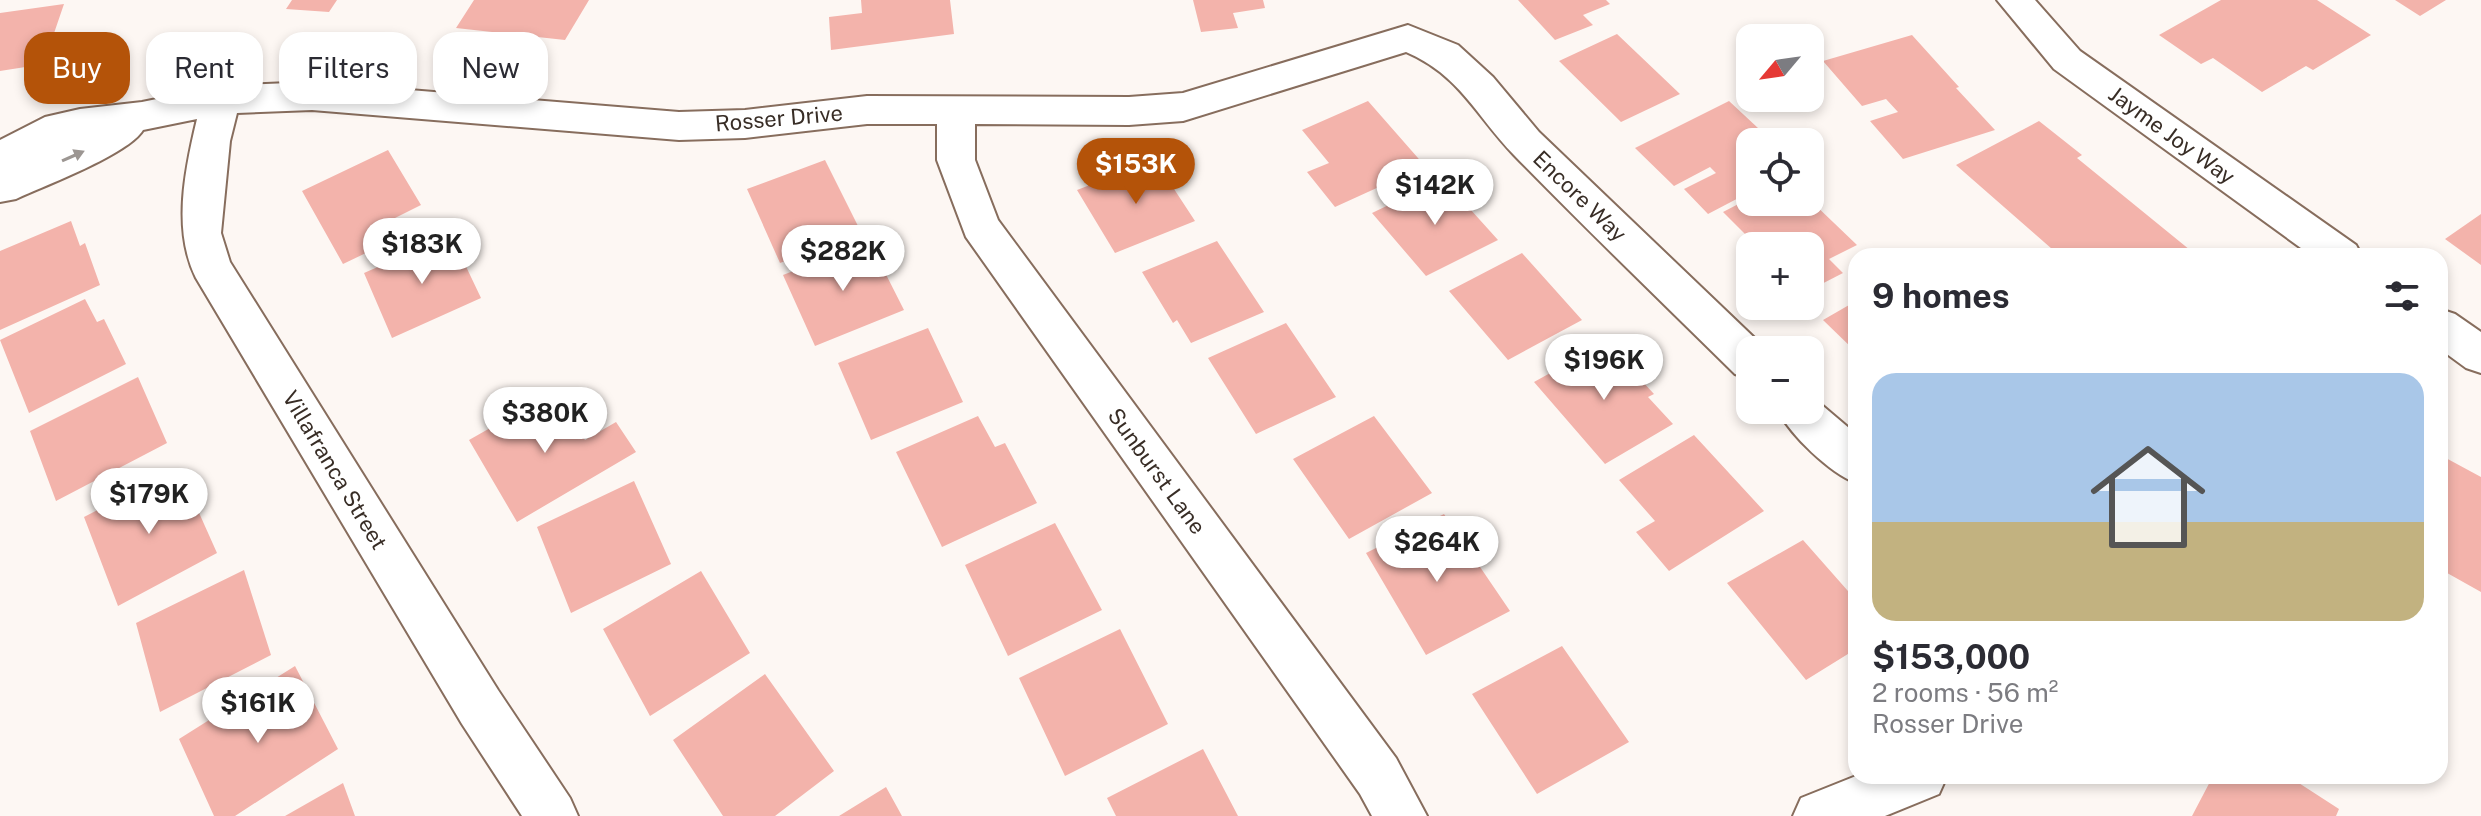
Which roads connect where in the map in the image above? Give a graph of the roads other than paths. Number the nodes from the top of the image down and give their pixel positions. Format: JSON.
{"nodes":[{"id":1,"x":2015,"y":0,"type":"edge"},
{"id":2,"x":1408,"y":38,"type":"joint"},
{"id":3,"x":263,"y":98,"type":"edge"},
{"id":4,"x":201,"y":104,"type":"edge"},
{"id":5,"x":220,"y":104,"type":"edge"},
{"id":6,"x":956,"y":111,"type":"junction"},
{"id":7,"x":0,"y":178,"type":"edge"},
{"id":8,"x":2331,"y":248,"type":"edge"},
{"id":9,"x":2448,"y":332,"type":"edge"},
{"id":10,"x":1736,"y":347,"type":"edge"},
{"id":11,"x":2481,"y":355,"type":"edge"},
{"id":12,"x":1815,"y":424,"type":"edge"},
{"id":13,"x":1848,"y":455,"type":"edge"},
{"id":14,"x":1901,"y":784,"type":"edge"},
{"id":15,"x":552,"y":816,"type":"edge"},
{"id":16,"x":1401,"y":816,"type":"edge"},
{"id":17,"x":1819,"y":816,"type":"edge"}],
"edges":[{"from":1,"to":8,"type":"street","name":"Jayme Joy Way"},
{"from":2,"to":6,"type":"street","name":"Rosser Drive"},
{"from":2,"to":10,"type":"street","name":"Encore Way"},
{"from":3,"to":6,"type":"street","name":"Rosser Drive"},
{"from":4,"to":7,"type":"street","name":"Rosser Drive"},
{"from":5,"to":15,"type":"street","name":"Villafranca Street"},
{"from":6,"to":16,"type":"street","name":"Sunburst Lane"},
{"from":9,"to":11,"type":"street"},
{"from":12,"to":13,"type":"street"},
{"from":14,"to":17,"type":"street"}]}
